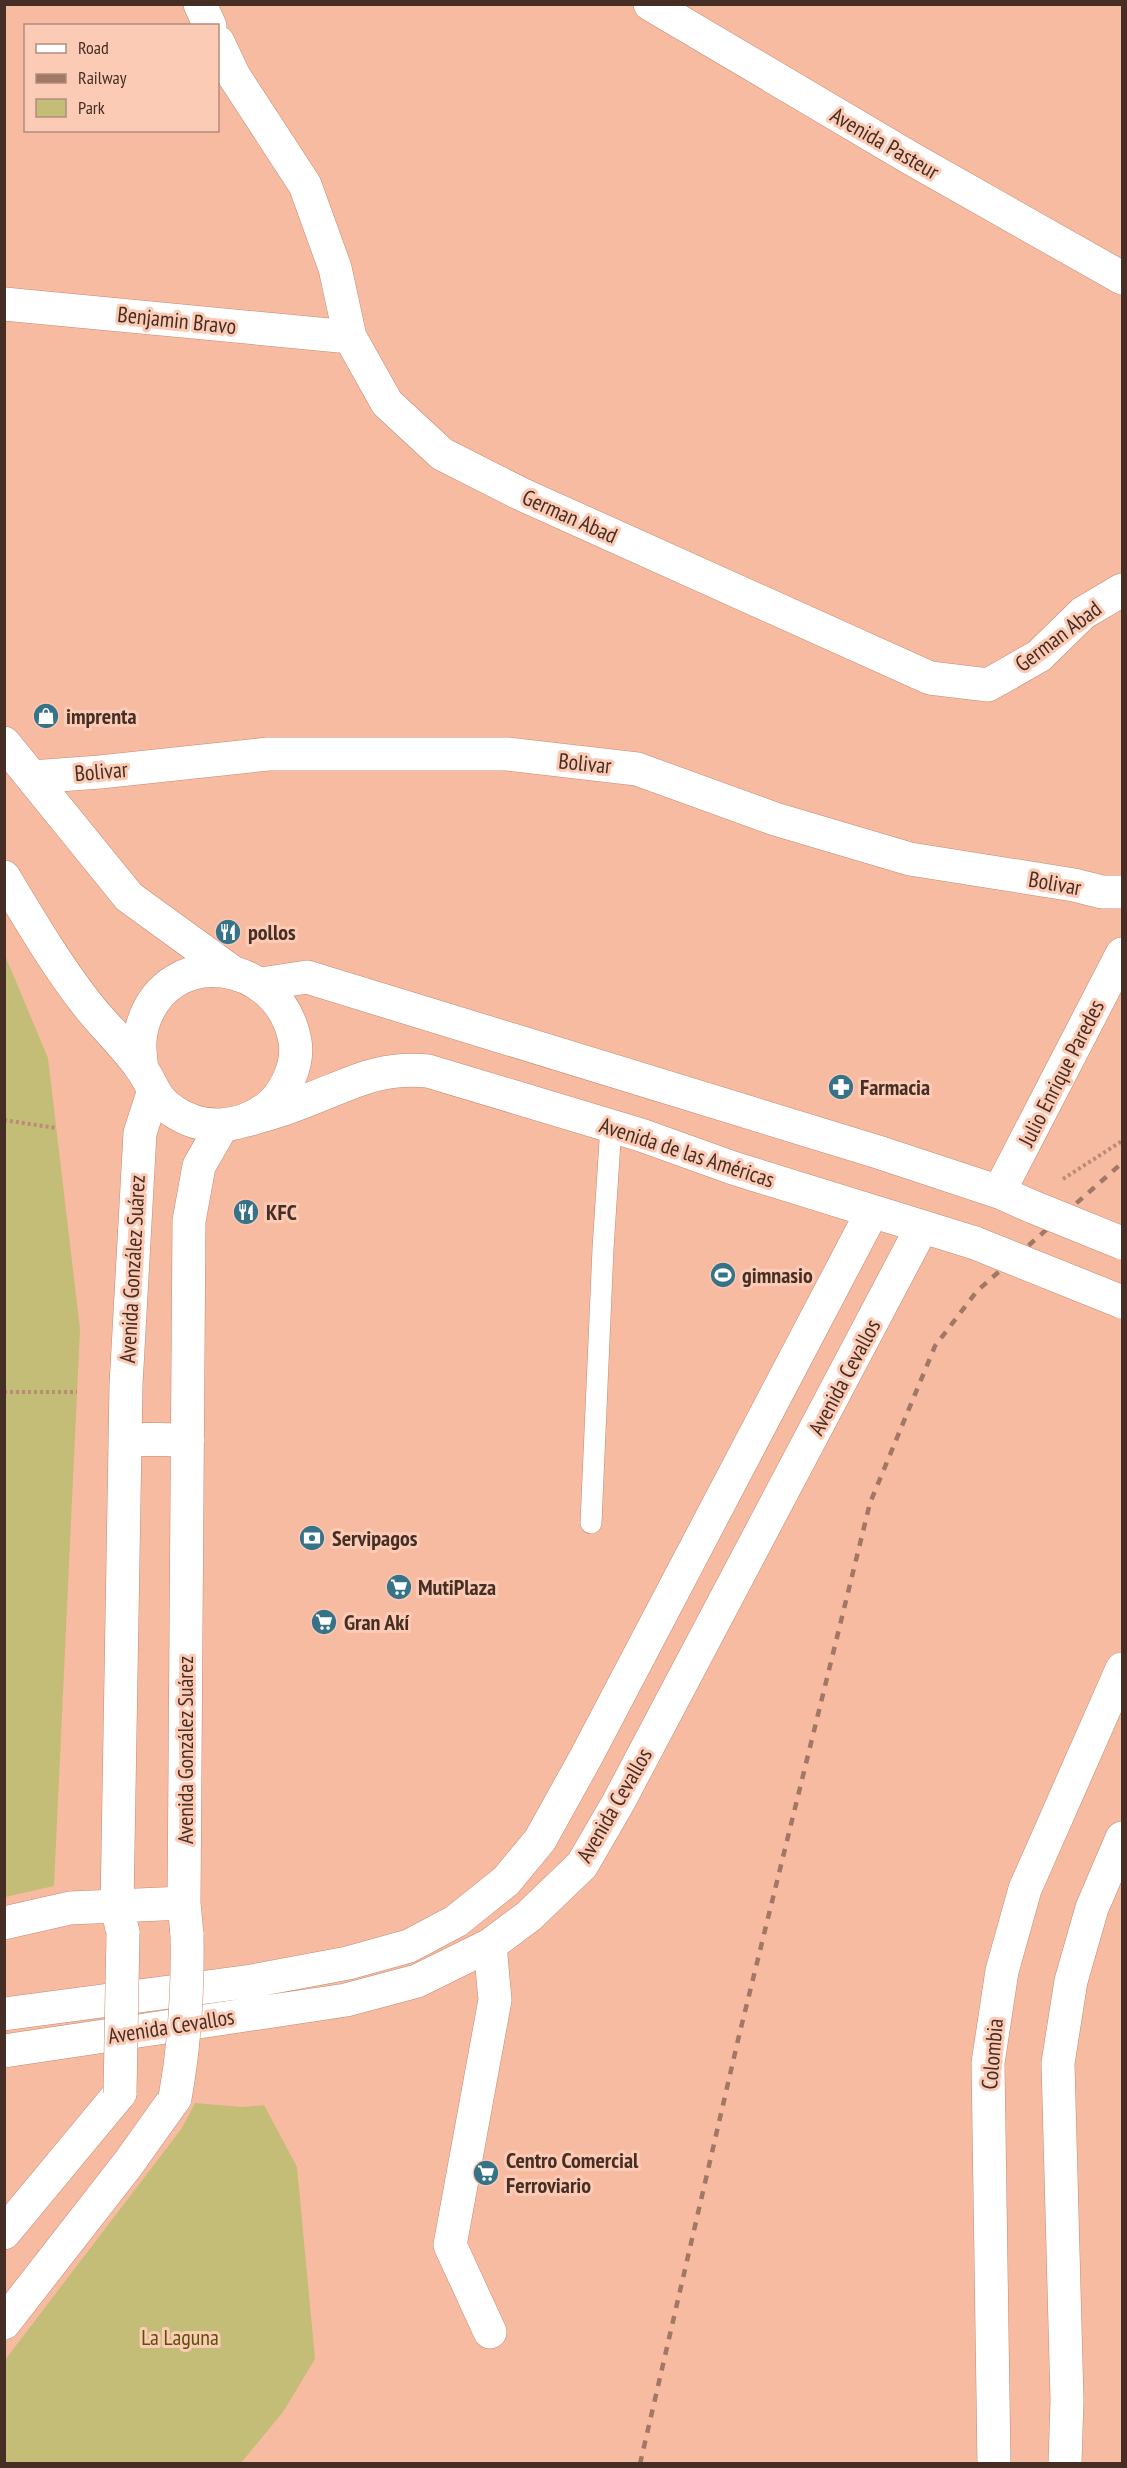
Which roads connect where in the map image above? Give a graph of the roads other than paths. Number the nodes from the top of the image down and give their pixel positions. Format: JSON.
{"nodes":[{"id":1,"x":200,"y":4,"type":"edge"},
{"id":2,"x":650,"y":4,"type":"edge"},
{"id":3,"x":209,"y":24,"type":"edge"},
{"id":4,"x":219,"y":44,"type":"edge"},
{"id":5,"x":1122,"y":278,"type":"edge"},
{"id":6,"x":4,"y":303,"type":"edge"},
{"id":7,"x":350,"y":337,"type":"junction"},
{"id":8,"x":1122,"y":590,"type":"edge"},
{"id":9,"x":4,"y":743,"type":"edge"},
{"id":10,"x":32,"y":777,"type":"junction"},
{"id":11,"x":4,"y":877,"type":"edge"},
{"id":12,"x":1122,"y":892,"type":"edge"},
{"id":13,"x":1122,"y":954,"type":"edge"},
{"id":14,"x":231,"y":971,"type":"junction"},
{"id":15,"x":261,"y":984,"type":"junction"},
{"id":16,"x":148,"y":1081,"type":"junction"},
{"id":17,"x":234,"y":1123,"type":"junction"},
{"id":18,"x":611,"y":1126,"type":"junction"},
{"id":19,"x":999,"y":1192,"type":"junction"},
{"id":20,"x":872,"y":1212,"type":"junction"},
{"id":21,"x":922,"y":1227,"type":"junction"},
{"id":22,"x":1122,"y":1243,"type":"edge"},
{"id":23,"x":1122,"y":1302,"type":"edge"},
{"id":24,"x":125,"y":1438,"type":"junction"},
{"id":25,"x":188,"y":1440,"type":"junction"},
{"id":26,"x":752,"y":1442,"type":"junction"},
{"id":27,"x":797,"y":1464,"type":"junction"},
{"id":28,"x":591,"y":1523,"type":"dead end"},
{"id":29,"x":1122,"y":1669,"type":"edge"},
{"id":30,"x":626,"y":1683,"type":"junction"},
{"id":31,"x":670,"y":1704,"type":"junction"},
{"id":32,"x":1122,"y":1838,"type":"edge"},
{"id":33,"x":184,"y":1903,"type":"junction"},
{"id":34,"x":120,"y":1920,"type":"junction"},
{"id":35,"x":4,"y":1923,"type":"edge"},
{"id":36,"x":490,"y":1946,"type":"junction"},
{"id":37,"x":4,"y":2014,"type":"edge"},
{"id":38,"x":4,"y":2051,"type":"edge"},
{"id":39,"x":84,"y":2137,"type":"junction"},
{"id":40,"x":128,"y":2164,"type":"junction"},
{"id":41,"x":4,"y":2233,"type":"edge"},
{"id":42,"x":4,"y":2323,"type":"edge"},
{"id":43,"x":490,"y":2332,"type":"dead end"},
{"id":44,"x":993,"y":2463,"type":"edge"},
{"id":45,"x":1065,"y":2463,"type":"edge"}],
"edges":[{"from":1,"to":3,"type":"main road"},
{"from":2,"to":5,"type":"main road","name":"Avenida Pasteur"},
{"from":4,"to":7,"type":"main road","name":"German Abad"},
{"from":6,"to":7,"type":"main road","name":"Benjamin Bravo"},
{"from":7,"to":8,"type":"main road","name":"German Abad"},
{"from":9,"to":10,"type":"main road","name":"Avenida González Suárez"},
{"from":10,"to":12,"type":"main road","name":"Bolivar"},
{"from":10,"to":14,"type":"main road","name":"Avenida González Suárez"},
{"from":11,"to":16,"type":"main road"},
{"from":13,"to":19,"type":"main road","name":"Julio Enrique Paredes"},
{"from":14,"to":15,"type":"main road","name":"Avenida González Suárez"},
{"from":14,"to":16,"type":"main road","name":"Avenida González Suárez"},
{"from":15,"to":17,"type":"main road","name":"Avenida González Suárez"},
{"from":15,"to":19,"type":"main road"},
{"from":16,"to":17,"type":"main road"},
{"from":16,"to":24,"type":"main road","name":"Avenida González Suárez"},
{"from":17,"to":18,"type":"main road","name":"Avenida de las Américas"},
{"from":17,"to":25,"type":"main road","name":"Avenida González Suárez"},
{"from":18,"to":20,"type":"main road","name":"Avenida de las Américas"},
{"from":18,"to":28,"type":"lane"},
{"from":19,"to":22,"type":"main road","bridge":true},
{"from":20,"to":21,"type":"main road","name":"Avenida de las Américas"},
{"from":20,"to":26,"type":"main road","name":"Avenida Cevallos"},
{"from":21,"to":23,"type":"main road","name":"Avenida de las Américas","bridge":true},
{"from":21,"to":27,"type":"main road","name":"Avenida Cevallos"},
{"from":24,"to":25,"type":"main road"},
{"from":24,"to":34,"type":"main road","name":"Avenida González Suárez"},
{"from":25,"to":33,"type":"main road","name":"Avenida González Suárez"},
{"from":26,"to":27,"type":"main road"},
{"from":26,"to":30,"type":"main road","name":"Avenida Cevallos"},
{"from":27,"to":31,"type":"main road","name":"Avenida Cevallos"},
{"from":29,"to":44,"type":"main road","name":"Colombia"},
{"from":30,"to":31,"type":"main road"},
{"from":30,"to":37,"type":"main road","name":"Avenida Cevallos"},
{"from":31,"to":36,"type":"main road","name":"Avenida Cevallos"},
{"from":32,"to":45,"type":"main road"},
{"from":33,"to":34,"type":"main road"},
{"from":33,"to":40,"type":"main road","name":"Avenida González Suárez","bridge":true},
{"from":34,"to":35,"type":"main road"},
{"from":34,"to":39,"type":"main road","name":"Avenida González Suárez","bridge":true},
{"from":36,"to":38,"type":"main road","name":"Avenida Cevallos"},
{"from":36,"to":43,"type":"main road"},
{"from":39,"to":40,"type":"main road"},
{"from":39,"to":41,"type":"main road","name":"Avenida González Suárez"},
{"from":40,"to":42,"type":"main road","name":"Avenida González Suárez"}]}
